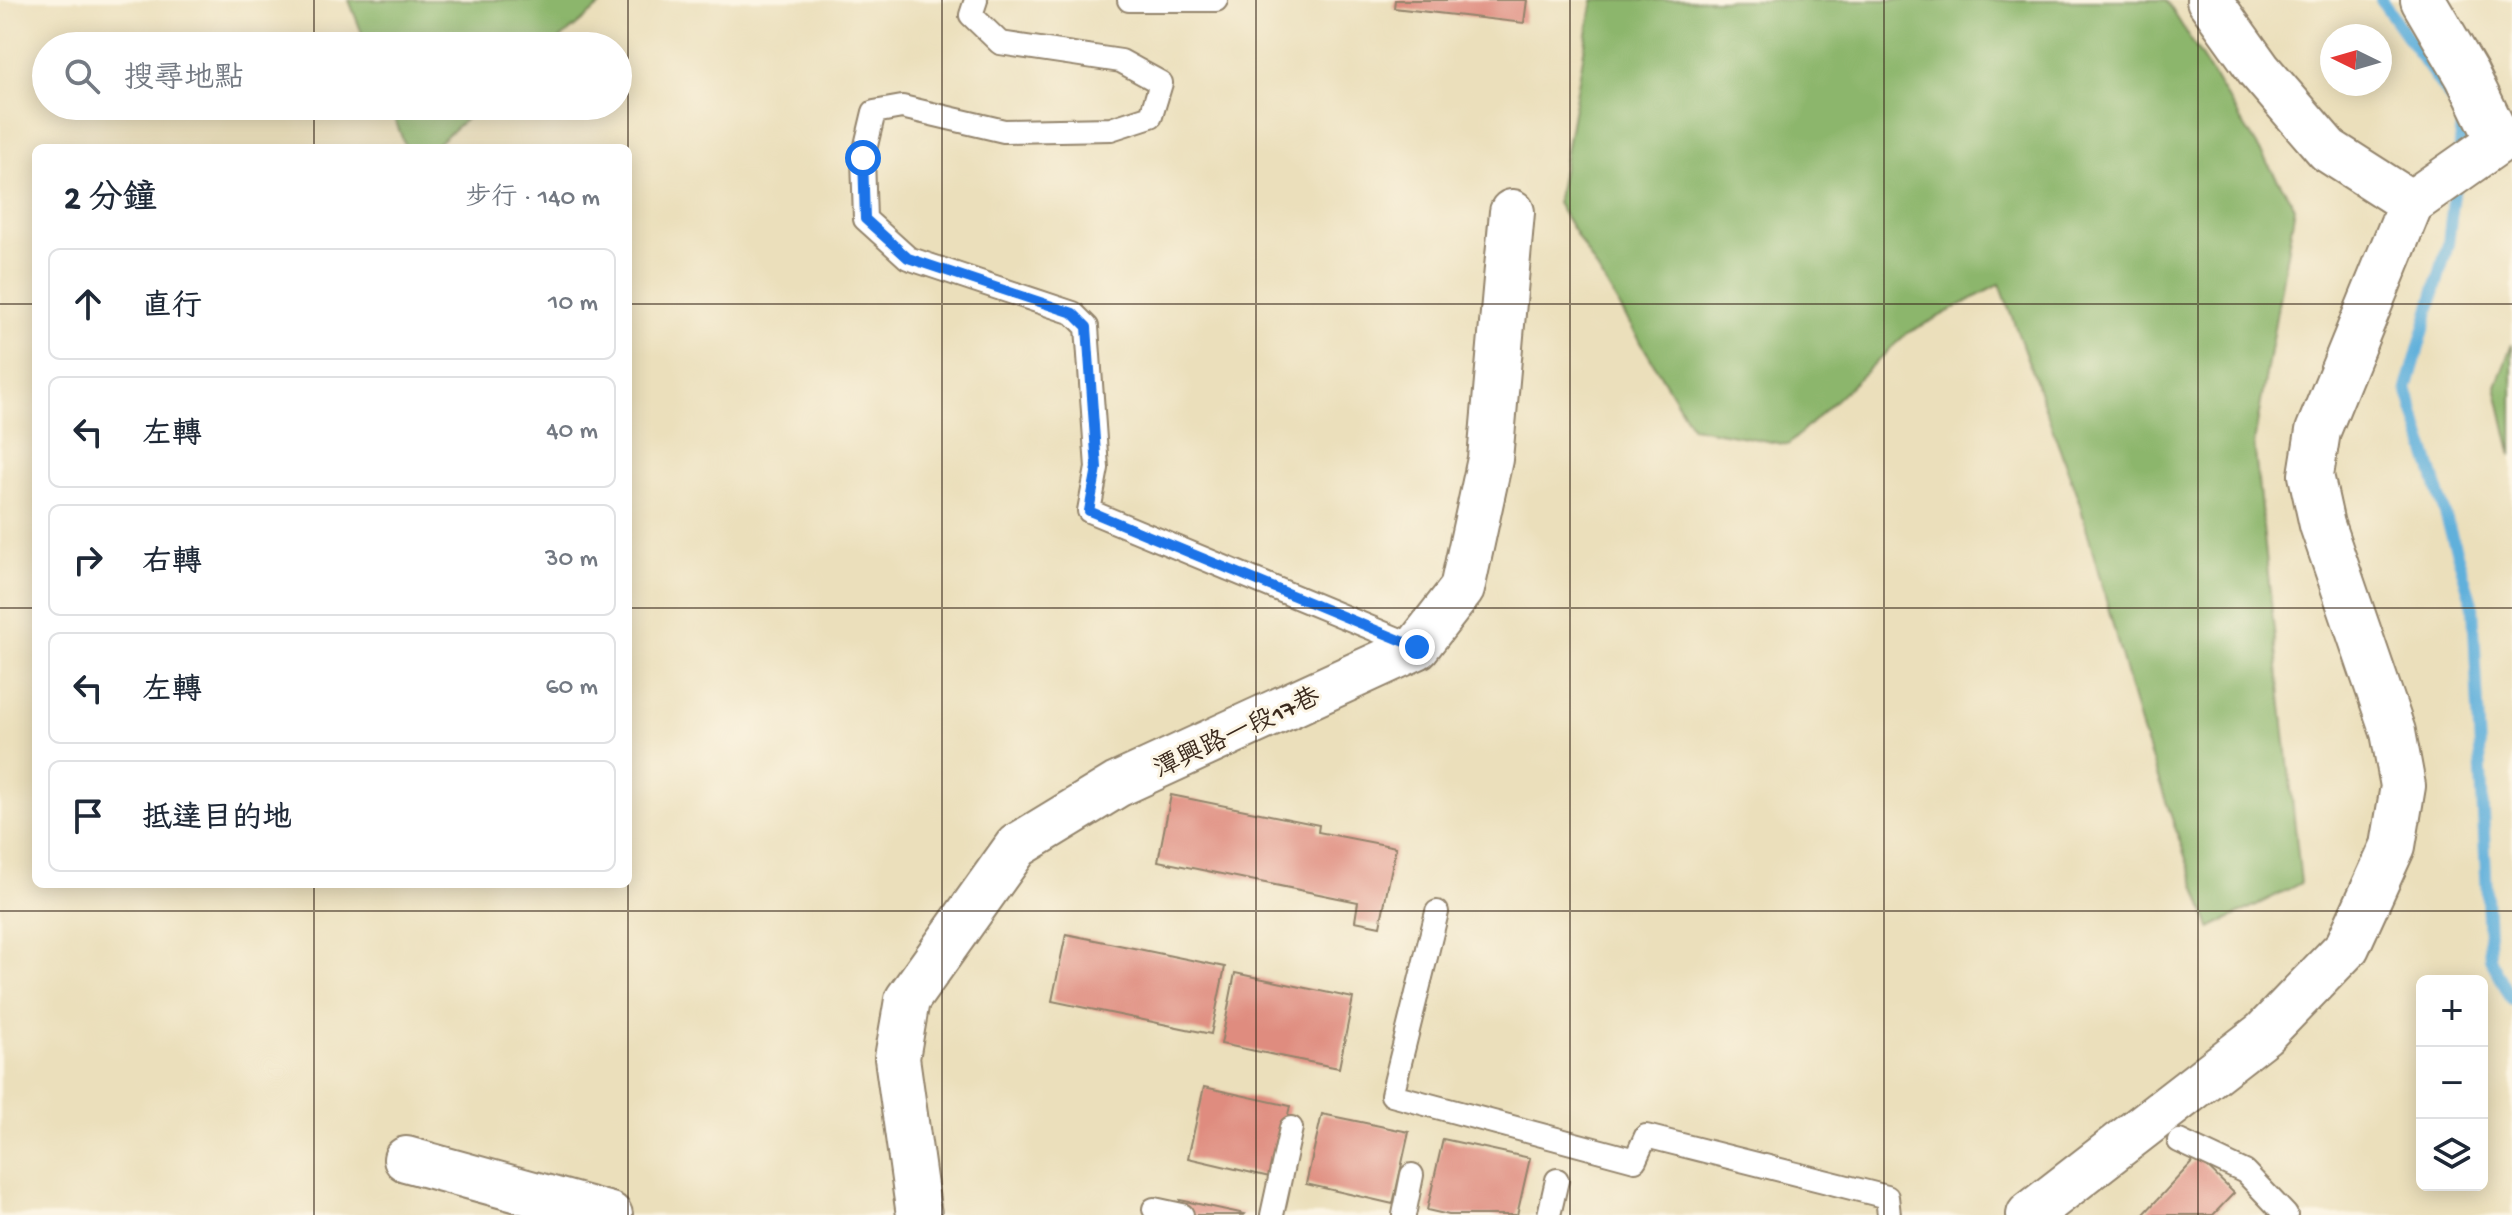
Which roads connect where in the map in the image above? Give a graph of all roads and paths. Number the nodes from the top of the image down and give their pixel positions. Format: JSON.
{"nodes":[{"id":1,"x":976,"y":0,"type":"edge"},
{"id":2,"x":1129,"y":0,"type":"edge"},
{"id":3,"x":1216,"y":0,"type":"edge"},
{"id":4,"x":2209,"y":0,"type":"edge"},
{"id":5,"x":2423,"y":0,"type":"edge"},
{"id":6,"x":2411,"y":203,"type":"junction"},
{"id":7,"x":1512,"y":212,"type":"dead end"},
{"id":8,"x":1417,"y":647,"type":"junction"},
{"id":9,"x":1437,"y":912,"type":"dead end"},
{"id":10,"x":1291,"y":1128,"type":"dead end"},
{"id":11,"x":2179,"y":1141,"type":"dead end"},
{"id":12,"x":406,"y":1159,"type":"dead end"},
{"id":13,"x":1412,"y":1175,"type":"dead end"},
{"id":14,"x":1557,"y":1180,"type":"dead end"},
{"id":15,"x":1154,"y":1209,"type":"dead end"},
{"id":16,"x":610,"y":1215,"type":"edge"},
{"id":17,"x":919,"y":1215,"type":"edge"},
{"id":18,"x":1182,"y":1215,"type":"edge"},
{"id":19,"x":1272,"y":1215,"type":"edge"},
{"id":20,"x":1404,"y":1215,"type":"edge"},
{"id":21,"x":1549,"y":1215,"type":"edge"},
{"id":22,"x":1889,"y":1215,"type":"edge"},
{"id":23,"x":2029,"y":1215,"type":"edge"},
{"id":24,"x":2286,"y":1215,"type":"edge"}],
"edges":[{"from":1,"to":8,"type":"lane"},
{"from":2,"to":3,"type":"lane"},
{"from":4,"to":6,"type":"street"},
{"from":5,"to":6,"type":"street"},
{"from":6,"to":23,"type":"street"},
{"from":7,"to":8,"type":"street","name":"潭興路一段17巷"},
{"from":8,"to":17,"type":"street","name":"潭興路一段17巷"},
{"from":9,"to":22,"type":"lane"},
{"from":10,"to":19,"type":"lane"},
{"from":11,"to":24,"type":"lane"},
{"from":12,"to":16,"type":"street"},
{"from":13,"to":20,"type":"lane"},
{"from":14,"to":21,"type":"lane"},
{"from":15,"to":18,"type":"lane"}]}
